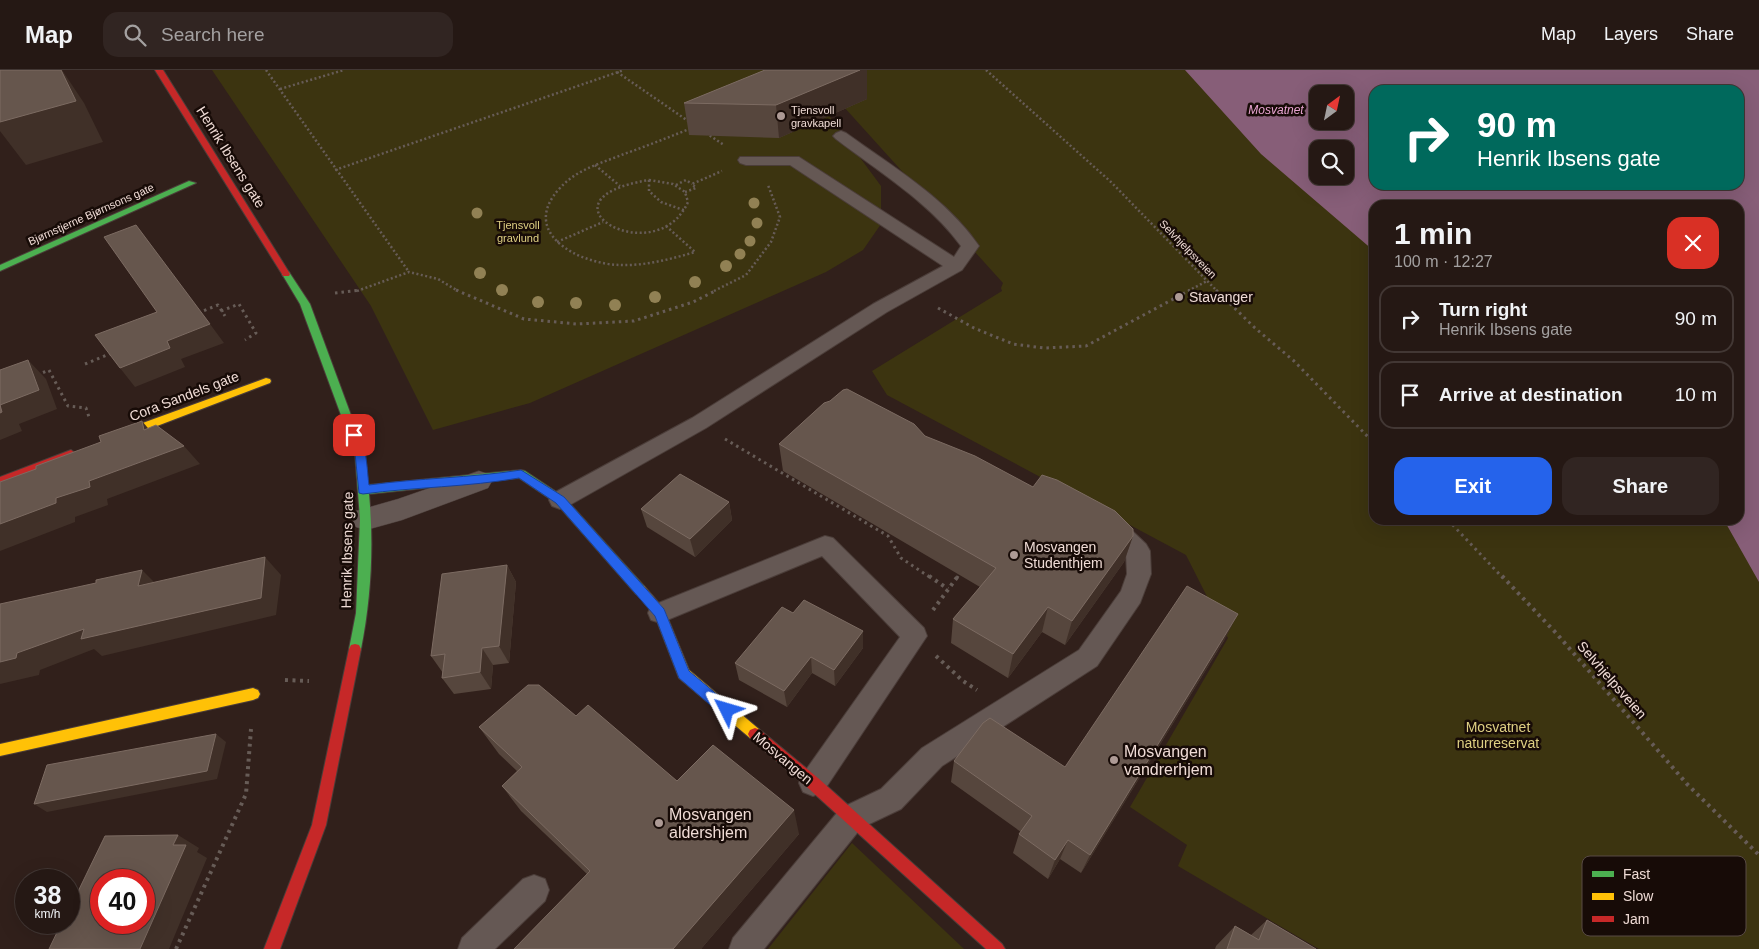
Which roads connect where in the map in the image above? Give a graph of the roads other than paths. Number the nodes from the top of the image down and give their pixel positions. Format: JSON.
{"nodes":[{"id":1,"x":159,"y":70,"type":"edge"},
{"id":2,"x":841,"y":136,"type":"dead end"},
{"id":3,"x":746,"y":160,"type":"road end"},
{"id":4,"x":192,"y":182,"type":"dead end"},
{"id":5,"x":956,"y":266,"type":"junction"},
{"id":6,"x":0,"y":268,"type":"edge"},
{"id":7,"x":266,"y":381,"type":"dead end"},
{"id":8,"x":96,"y":444,"type":"edge"},
{"id":9,"x":79,"y":451,"type":"edge"},
{"id":10,"x":0,"y":481,"type":"edge"},
{"id":11,"x":479,"y":481,"type":"junction"},
{"id":12,"x":363,"y":490,"type":"junction"},
{"id":13,"x":560,"y":500,"type":"junction"},
{"id":14,"x":1091,"y":514,"type":"edge"},
{"id":15,"x":366,"y":519,"type":"junction"},
{"id":16,"x":660,"y":613,"type":"junction"},
{"id":17,"x":253,"y":694,"type":"road end"},
{"id":18,"x":0,"y":750,"type":"edge"},
{"id":19,"x":812,"y":783,"type":"junction"},
{"id":20,"x":851,"y":818,"type":"junction"},
{"id":21,"x":534,"y":890,"type":"dead end"},
{"id":22,"x":272,"y":949,"type":"edge"},
{"id":23,"x":473,"y":949,"type":"edge"},
{"id":24,"x":744,"y":949,"type":"edge"},
{"id":25,"x":997,"y":949,"type":"edge"}],
"edges":[{"from":1,"to":12,"type":"street","name":"Henrik Ibsens gate"},
{"from":2,"to":5,"type":"lane"},
{"from":3,"to":5,"type":"lane"},
{"from":4,"to":6,"type":"street","name":"Bjørnstjerne Bjørnsons gate"},
{"from":5,"to":13,"type":"lane"},
{"from":7,"to":8,"type":"street","name":"Cora Sandels gate"},
{"from":9,"to":10,"type":"street"},
{"from":11,"to":12,"type":"street","name":"Mosvangen"},
{"from":11,"to":13,"type":"street","name":"Mosvangen"},
{"from":11,"to":15,"type":"street","name":"Mosvangen"},
{"from":12,"to":15,"type":"street","name":"Henrik Ibsens gate"},
{"from":13,"to":16,"type":"street","name":"Mosvangen"},
{"from":14,"to":20,"type":"lane"},
{"from":15,"to":22,"type":"street","name":"Henrik Ibsens gate"},
{"from":16,"to":19,"type":"street","name":"Mosvangen"},
{"from":16,"to":19,"type":"lane"},
{"from":17,"to":18,"type":"street"},
{"from":19,"to":20,"type":"street","name":"Mosvangen"},
{"from":20,"to":24,"type":"lane"},
{"from":20,"to":25,"type":"street","name":"Mosvangen"},
{"from":21,"to":23,"type":"lane"}]}
